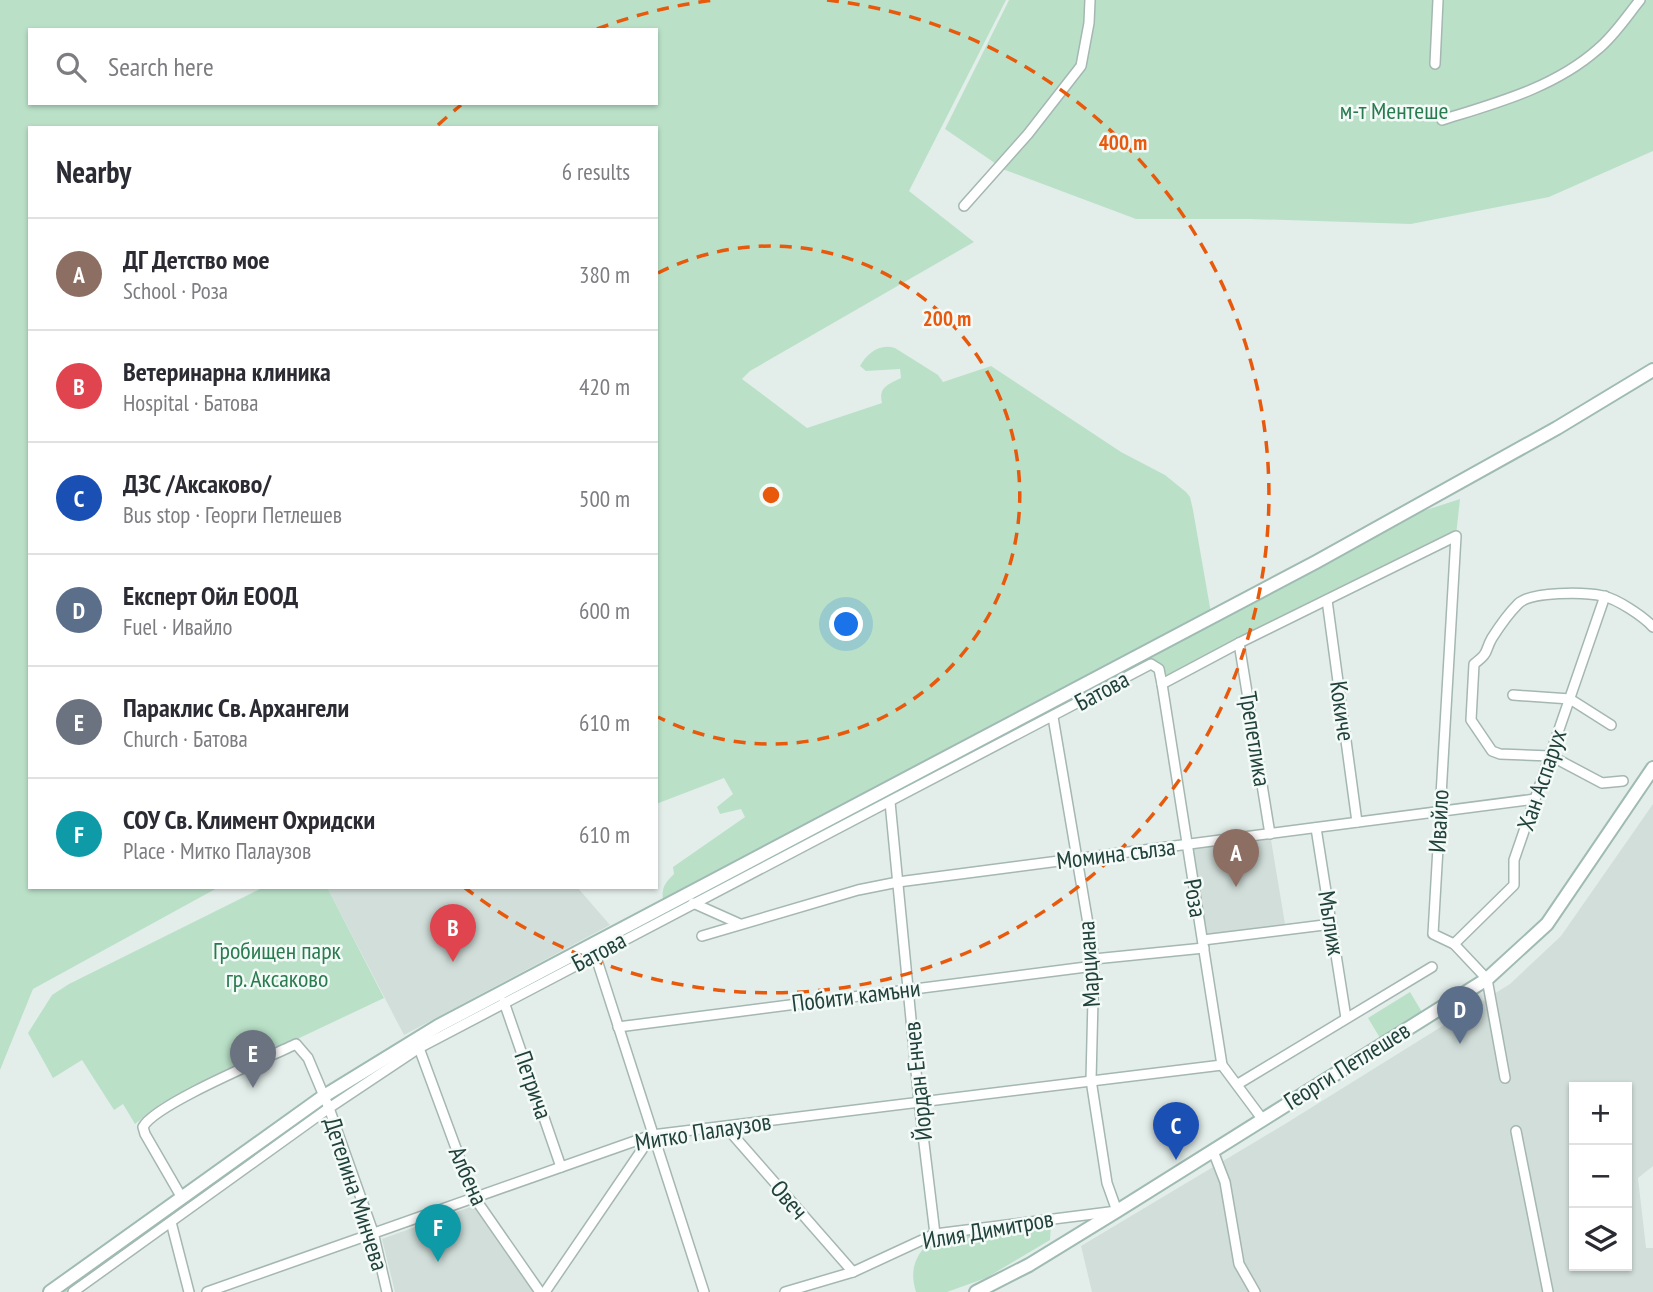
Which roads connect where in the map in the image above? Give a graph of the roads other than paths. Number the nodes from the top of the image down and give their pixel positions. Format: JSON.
{"nodes":[{"id":1,"x":1090,"y":0,"type":"edge"},
{"id":2,"x":1438,"y":0,"type":"edge"},
{"id":3,"x":1640,"y":0,"type":"edge"},
{"id":4,"x":1435,"y":64,"type":"dead end"},
{"id":5,"x":1442,"y":120,"type":"dead end"},
{"id":6,"x":964,"y":206,"type":"dead end"},
{"id":7,"x":1653,"y":370,"type":"edge"},
{"id":8,"x":1456,"y":536,"type":"joint"},
{"id":9,"x":1605,"y":596,"type":"junction"},
{"id":10,"x":1327,"y":600,"type":"junction"},
{"id":11,"x":1653,"y":627,"type":"edge"},
{"id":12,"x":1239,"y":643,"type":"junction"},
{"id":13,"x":1155,"y":665,"type":"joint"},
{"id":14,"x":1162,"y":684,"type":"junction"},
{"id":15,"x":1513,"y":695,"type":"dead end"},
{"id":16,"x":1570,"y":699,"type":"junction"},
{"id":17,"x":1053,"y":717,"type":"junction"},
{"id":18,"x":1611,"y":725,"type":"dead end"},
{"id":19,"x":1551,"y":756,"type":"junction"},
{"id":20,"x":1653,"y":768,"type":"edge"},
{"id":21,"x":1623,"y":781,"type":"dead end"},
{"id":22,"x":1535,"y":799,"type":"junction"},
{"id":23,"x":890,"y":802,"type":"junction"},
{"id":24,"x":1440,"y":811,"type":"junction"},
{"id":25,"x":1357,"y":822,"type":"junction"},
{"id":26,"x":1316,"y":828,"type":"junction"},
{"id":27,"x":1270,"y":834,"type":"junction"},
{"id":28,"x":1186,"y":845,"type":"junction"},
{"id":29,"x":1077,"y":858,"type":"junction"},
{"id":30,"x":898,"y":882,"type":"junction"},
{"id":31,"x":694,"y":903,"type":"junction"},
{"id":32,"x":740,"y":924,"type":"junction"},
{"id":33,"x":1332,"y":924,"type":"junction"},
{"id":34,"x":702,"y":936,"type":"dead end"},
{"id":35,"x":1204,"y":944,"type":"junction"},
{"id":36,"x":1454,"y":944,"type":"junction"},
{"id":37,"x":595,"y":954,"type":"junction"},
{"id":38,"x":1094,"y":962,"type":"junction"},
{"id":39,"x":1432,"y":967,"type":"dead end"},
{"id":40,"x":1487,"y":979,"type":"junction"},
{"id":41,"x":908,"y":990,"type":"junction"},
{"id":42,"x":504,"y":1002,"type":"junction"},
{"id":43,"x":1346,"y":1018,"type":"junction"},
{"id":44,"x":618,"y":1027,"type":"junction"},
{"id":45,"x":419,"y":1048,"type":"junction"},
{"id":46,"x":1222,"y":1065,"type":"junction"},
{"id":47,"x":1505,"y":1078,"type":"dead end"},
{"id":48,"x":1091,"y":1080,"type":"junction"},
{"id":49,"x":1238,"y":1084,"type":"junction"},
{"id":50,"x":326,"y":1102,"type":"junction"},
{"id":51,"x":919,"y":1102,"type":"junction"},
{"id":52,"x":1263,"y":1120,"type":"junction"},
{"id":53,"x":726,"y":1127,"type":"junction"},
{"id":54,"x":1516,"y":1131,"type":"dead end"},
{"id":55,"x":653,"y":1135,"type":"junction"},
{"id":56,"x":1213,"y":1151,"type":"junction"},
{"id":57,"x":561,"y":1167,"type":"junction"},
{"id":58,"x":474,"y":1197,"type":"junction"},
{"id":59,"x":182,"y":1198,"type":"junction"},
{"id":60,"x":1117,"y":1211,"type":"junction"},
{"id":61,"x":171,"y":1222,"type":"junction"},
{"id":62,"x":373,"y":1233,"type":"junction"},
{"id":63,"x":935,"y":1234,"type":"junction"},
{"id":64,"x":853,"y":1272,"type":"junction"},
{"id":65,"x":51,"y":1292,"type":"edge"},
{"id":66,"x":73,"y":1292,"type":"edge"},
{"id":67,"x":189,"y":1292,"type":"edge"},
{"id":68,"x":207,"y":1292,"type":"edge"},
{"id":69,"x":387,"y":1292,"type":"edge"},
{"id":70,"x":542,"y":1292,"type":"edge"},
{"id":71,"x":705,"y":1292,"type":"edge"},
{"id":72,"x":785,"y":1292,"type":"edge"},
{"id":73,"x":976,"y":1292,"type":"edge"},
{"id":74,"x":1255,"y":1292,"type":"edge"},
{"id":75,"x":1548,"y":1292,"type":"edge"}],
"edges":[{"from":1,"to":6,"type":"street"},
{"from":2,"to":4,"type":"street"},
{"from":3,"to":5,"type":"street"},
{"from":7,"to":50,"type":"main road"},
{"from":8,"to":10,"type":"street","name":"Батова"},
{"from":8,"to":24,"type":"street","name":"Ивайло"},
{"from":9,"to":11,"type":"street"},
{"from":9,"to":16,"type":"street","name":"Хан Аспарух"},
{"from":9,"to":19,"type":"street"},
{"from":10,"to":12,"type":"street","name":"Батова"},
{"from":10,"to":25,"type":"street","name":"Кокиче"},
{"from":12,"to":14,"type":"street","name":"Батова"},
{"from":12,"to":27,"type":"street","name":"Трепетлика"},
{"from":13,"to":14,"type":"street","name":"Роза"},
{"from":13,"to":17,"type":"street","name":"Батова"},
{"from":14,"to":28,"type":"street","name":"Роза"},
{"from":15,"to":16,"type":"street"},
{"from":16,"to":18,"type":"street"},
{"from":16,"to":19,"type":"street","name":"Хан Аспарух"},
{"from":17,"to":23,"type":"street","name":"Батова"},
{"from":17,"to":29,"type":"street","name":"Марциана"},
{"from":19,"to":21,"type":"street"},
{"from":19,"to":22,"type":"street","name":"Хан Аспарух"},
{"from":20,"to":40,"type":"main road","name":"Георги Петлешев"},
{"from":22,"to":24,"type":"street","name":"Момина сълза"},
{"from":22,"to":36,"type":"street","name":"Хан Аспарух"},
{"from":23,"to":30,"type":"street","name":"Йордан Енчев"},
{"from":23,"to":31,"type":"street","name":"Батова"},
{"from":24,"to":25,"type":"street","name":"Момина сълза"},
{"from":24,"to":36,"type":"street","name":"Ивайло"},
{"from":25,"to":26,"type":"street","name":"Момина сълза"},
{"from":26,"to":27,"type":"street","name":"Момина сълза"},
{"from":26,"to":33,"type":"street","name":"Мъглиж"},
{"from":27,"to":28,"type":"street","name":"Момина сълза"},
{"from":28,"to":29,"type":"street","name":"Момина сълза"},
{"from":28,"to":35,"type":"street","name":"Роза"},
{"from":29,"to":30,"type":"street","name":"Момина сълза"},
{"from":29,"to":38,"type":"street","name":"Марциана"},
{"from":30,"to":32,"type":"street","name":"Момина сълза"},
{"from":30,"to":41,"type":"street","name":"Йордан Енчев"},
{"from":31,"to":32,"type":"street"},
{"from":31,"to":37,"type":"street","name":"Батова"},
{"from":32,"to":34,"type":"street","name":"Момина сълза"},
{"from":33,"to":35,"type":"street","name":"Побити камъни"},
{"from":33,"to":43,"type":"street","name":"Мъглиж"},
{"from":35,"to":38,"type":"street","name":"Побити камъни"},
{"from":35,"to":46,"type":"street","name":"Роза"},
{"from":36,"to":40,"type":"street","name":"Ивайло"},
{"from":37,"to":42,"type":"street","name":"Батова"},
{"from":37,"to":44,"type":"street"},
{"from":38,"to":41,"type":"street","name":"Побити камъни"},
{"from":38,"to":48,"type":"street","name":"Марциана"},
{"from":39,"to":43,"type":"street"},
{"from":40,"to":47,"type":"street"},
{"from":40,"to":52,"type":"main road","name":"Георги Петлешев"},
{"from":41,"to":44,"type":"street","name":"Побити камъни"},
{"from":41,"to":51,"type":"street","name":"Йордан Енчев"},
{"from":42,"to":45,"type":"street","name":"Батова"},
{"from":42,"to":57,"type":"street","name":"Петрича"},
{"from":43,"to":49,"type":"street"},
{"from":44,"to":55,"type":"street"},
{"from":45,"to":50,"type":"street","name":"Батова"},
{"from":45,"to":58,"type":"street","name":"Албена"},
{"from":46,"to":48,"type":"street","name":"Митко Палаузов"},
{"from":46,"to":49,"type":"street"},
{"from":48,"to":51,"type":"street","name":"Митко Палаузов"},
{"from":48,"to":60,"type":"street","name":"Марциана"},
{"from":49,"to":52,"type":"street"},
{"from":50,"to":59,"type":"main road"},
{"from":50,"to":59,"type":"street","name":"Детелина Минчева"},
{"from":50,"to":61,"type":"street","name":"Батова"},
{"from":50,"to":62,"type":"street","name":"Детелина Минчева"},
{"from":51,"to":53,"type":"street","name":"Митко Палаузов"},
{"from":51,"to":63,"type":"street","name":"Йордан Енчев"},
{"from":52,"to":56,"type":"main road","name":"Георги Петлешев"},
{"from":53,"to":55,"type":"street","name":"Митко Палаузов"},
{"from":53,"to":64,"type":"street","name":"Овеч"},
{"from":54,"to":75,"type":"street"},
{"from":55,"to":57,"type":"street","name":"Митко Палаузов"},
{"from":55,"to":70,"type":"street"},
{"from":55,"to":71,"type":"street"},
{"from":56,"to":60,"type":"main road","name":"Георги Петлешев"},
{"from":56,"to":74,"type":"street"},
{"from":57,"to":58,"type":"street","name":"Митко Палаузов"},
{"from":58,"to":62,"type":"street","name":"Митко Палаузов"},
{"from":58,"to":70,"type":"street","name":"Албена"},
{"from":59,"to":65,"type":"main road"},
{"from":60,"to":63,"type":"street","name":"Илия Димитров"},
{"from":60,"to":73,"type":"main road","name":"Георги Петлешев"},
{"from":61,"to":66,"type":"street","name":"Батова"},
{"from":61,"to":67,"type":"street"},
{"from":62,"to":68,"type":"street","name":"Митко Палаузов"},
{"from":62,"to":69,"type":"street","name":"Детелина Минчева"},
{"from":63,"to":64,"type":"street","name":"Илия Димитров"},
{"from":64,"to":72,"type":"street","name":"Илия Димитров"}]}
